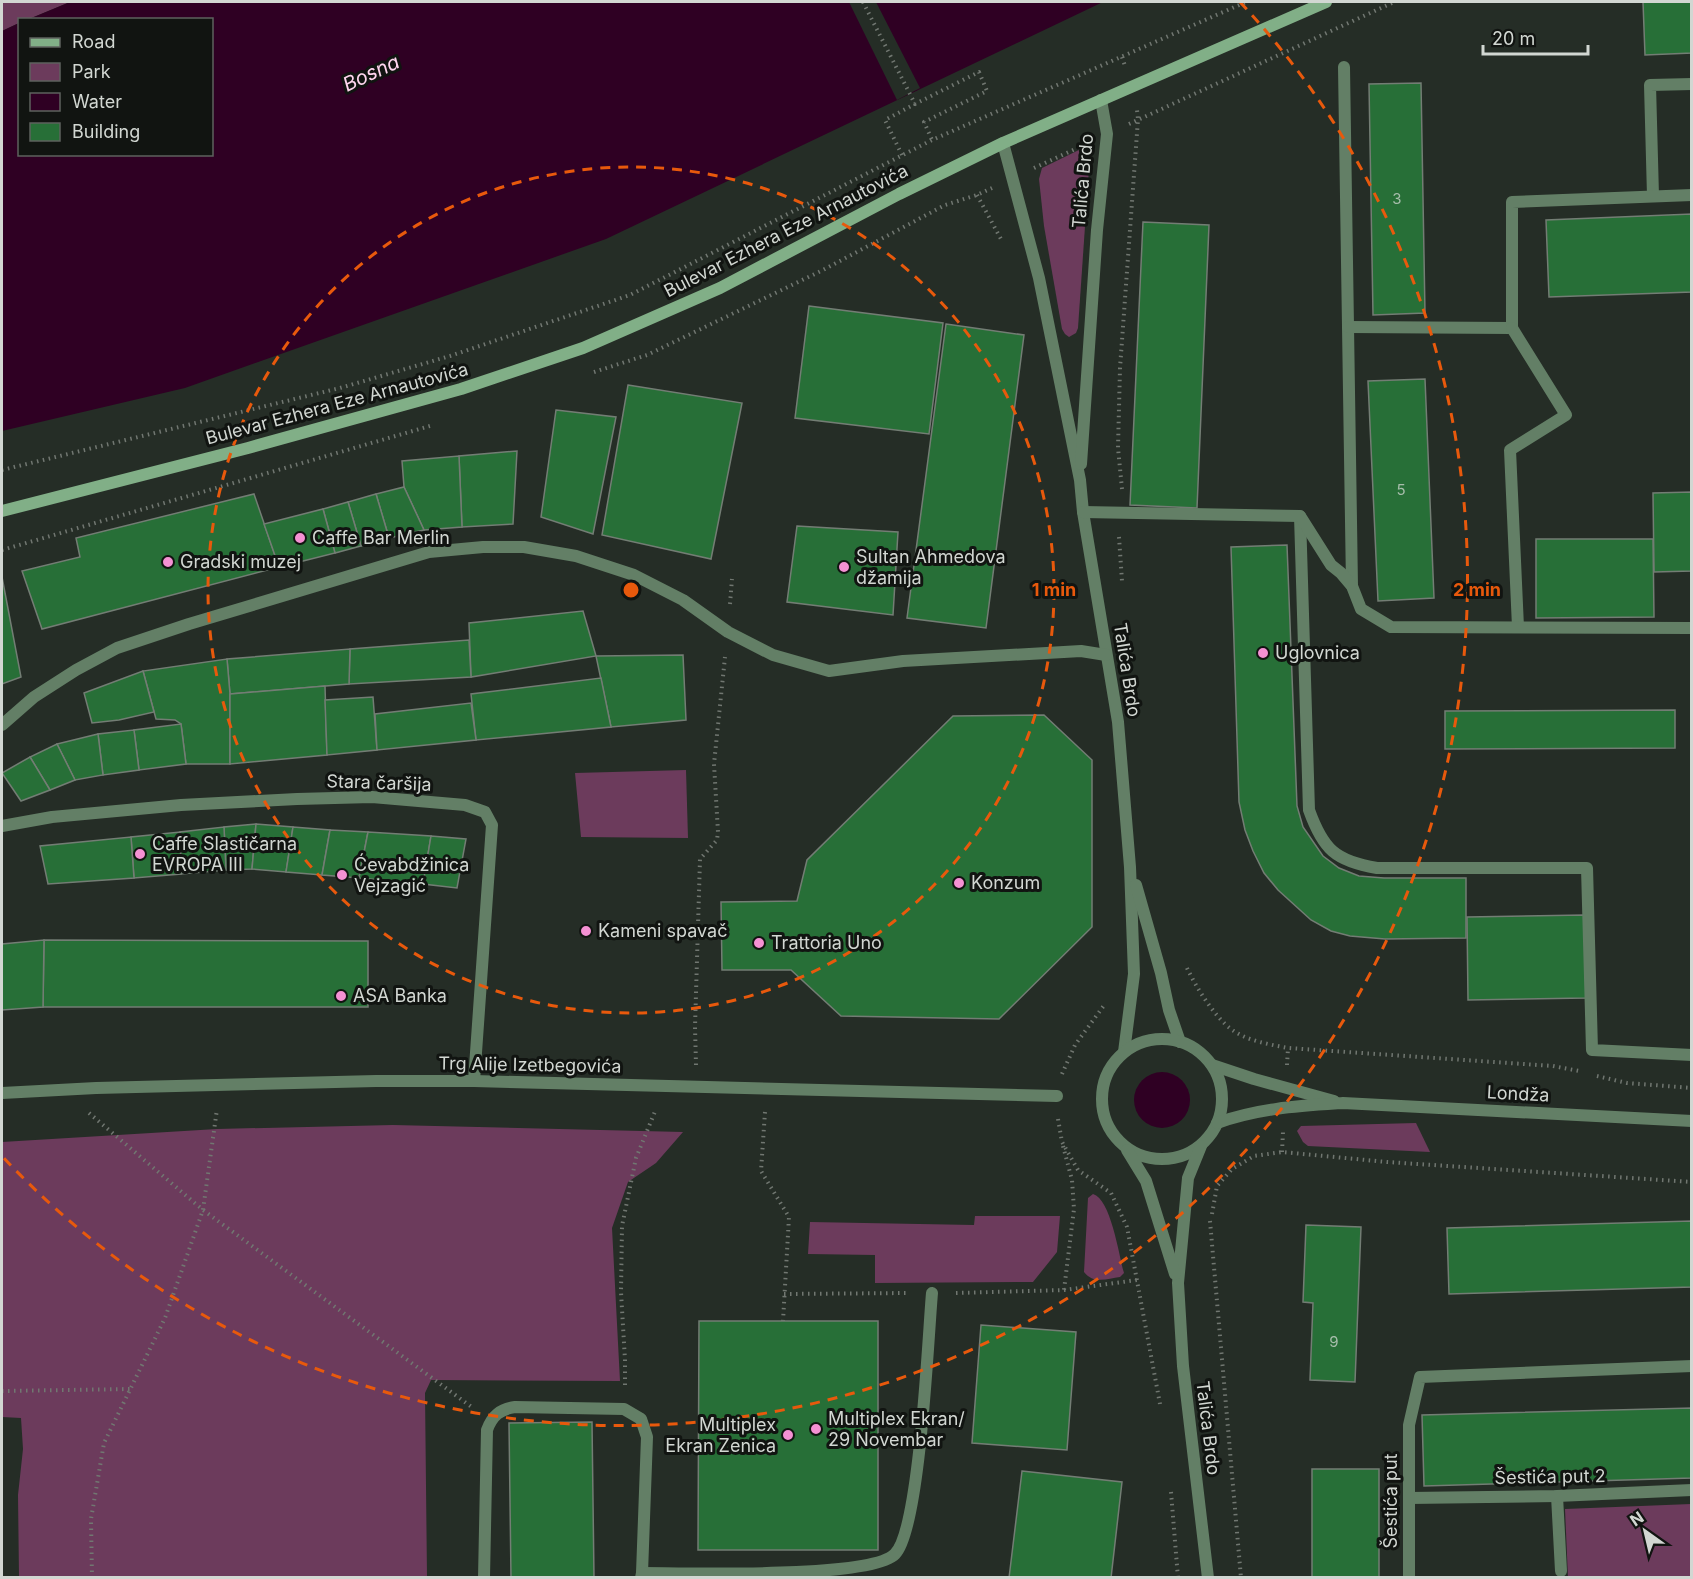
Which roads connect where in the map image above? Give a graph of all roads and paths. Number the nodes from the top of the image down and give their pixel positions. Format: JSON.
{"nodes":[{"id":1,"x":863,"y":2,"type":"edge"},
{"id":2,"x":1246,"y":2,"type":"edge"},
{"id":3,"x":1326,"y":2,"type":"edge"},
{"id":4,"x":1344,"y":68,"type":"dead end"},
{"id":5,"x":1692,"y":84,"type":"edge"},
{"id":6,"x":1101,"y":100,"type":"junction"},
{"id":7,"x":915,"y":104,"type":"junction"},
{"id":8,"x":1138,"y":119,"type":"dead end"},
{"id":9,"x":932,"y":140,"type":"junction"},
{"id":10,"x":1003,"y":143,"type":"junction"},
{"id":11,"x":902,"y":155,"type":"junction"},
{"id":12,"x":977,"y":195,"type":"dead end"},
{"id":13,"x":1692,"y":195,"type":"edge"},
{"id":14,"x":1653,"y":196,"type":"junction"},
{"id":15,"x":1003,"y":246,"type":"dead end"},
{"id":16,"x":1348,"y":327,"type":"junction"},
{"id":17,"x":1512,"y":328,"type":"junction"},
{"id":18,"x":2,"y":470,"type":"edge"},
{"id":19,"x":1080,"y":480,"type":"junction"},
{"id":20,"x":2,"y":511,"type":"edge"},
{"id":21,"x":1124,"y":511,"type":"junction"},
{"id":22,"x":1083,"y":512,"type":"junction"},
{"id":23,"x":1300,"y":516,"type":"junction"},
{"id":24,"x":732,"y":579,"type":"dead end"},
{"id":25,"x":1122,"y":583,"type":"dead end"},
{"id":26,"x":1352,"y":586,"type":"junction"},
{"id":27,"x":1518,"y":627,"type":"junction"},
{"id":28,"x":1692,"y":628,"type":"edge"},
{"id":29,"x":728,"y":632,"type":"junction"},
{"id":30,"x":1106,"y":655,"type":"junction"},
{"id":31,"x":2,"y":725,"type":"edge"},
{"id":32,"x":2,"y":826,"type":"edge"},
{"id":33,"x":1130,"y":867,"type":"junction"},
{"id":34,"x":1184,"y":961,"type":"dead end"},
{"id":35,"x":1109,"y":997,"type":"dead end"},
{"id":36,"x":1180,"y":1042,"type":"junction"},
{"id":37,"x":1124,"y":1052,"type":"junction"},
{"id":38,"x":1692,"y":1055,"type":"edge"},
{"id":39,"x":1212,"y":1065,"type":"junction"},
{"id":40,"x":1583,"y":1071,"type":"dead end"},
{"id":41,"x":1594,"y":1075,"type":"dead end"},
{"id":42,"x":474,"y":1081,"type":"junction"},
{"id":43,"x":220,"y":1085,"type":"junction"},
{"id":44,"x":666,"y":1086,"type":"junction"},
{"id":45,"x":697,"y":1087,"type":"junction"},
{"id":46,"x":767,"y":1087,"type":"junction"},
{"id":47,"x":1692,"y":1088,"type":"edge"},
{"id":48,"x":63,"y":1090,"type":"junction"},
{"id":49,"x":2,"y":1093,"type":"edge"},
{"id":50,"x":1057,"y":1096,"type":"junction"},
{"id":51,"x":1342,"y":1103,"type":"junction"},
{"id":52,"x":1692,"y":1121,"type":"edge"},
{"id":53,"x":1217,"y":1123,"type":"junction"},
{"id":54,"x":1062,"y":1142,"type":"junction"},
{"id":55,"x":1201,"y":1146,"type":"junction"},
{"id":56,"x":1127,"y":1150,"type":"junction"},
{"id":57,"x":1692,"y":1182,"type":"edge"},
{"id":58,"x":203,"y":1210,"type":"junction"},
{"id":59,"x":1137,"y":1280,"type":"junction"},
{"id":60,"x":1178,"y":1283,"type":"junction"},
{"id":61,"x":1064,"y":1290,"type":"junction"},
{"id":62,"x":932,"y":1293,"type":"junction"},
{"id":63,"x":784,"y":1294,"type":"junction"},
{"id":64,"x":783,"y":1321,"type":"dead end"},
{"id":65,"x":1692,"y":1365,"type":"edge"},
{"id":66,"x":130,"y":1389,"type":"junction"},
{"id":67,"x":2,"y":1391,"type":"edge"},
{"id":68,"x":1161,"y":1406,"type":"dead end"},
{"id":69,"x":624,"y":1409,"type":"junction"},
{"id":70,"x":491,"y":1421,"type":"junction"},
{"id":71,"x":1170,"y":1486,"type":"dead end"},
{"id":72,"x":1692,"y":1491,"type":"edge"},
{"id":73,"x":1557,"y":1496,"type":"junction"},
{"id":74,"x":1409,"y":1498,"type":"junction"},
{"id":75,"x":1561,"y":1571,"type":"dead end"},
{"id":76,"x":641,"y":1575,"type":"edge"},
{"id":77,"x":93,"y":1578,"type":"edge"},
{"id":78,"x":484,"y":1578,"type":"edge"},
{"id":79,"x":1178,"y":1578,"type":"edge"},
{"id":80,"x":1208,"y":1578,"type":"edge"},
{"id":81,"x":1241,"y":1578,"type":"edge"},
{"id":82,"x":1409,"y":1578,"type":"edge"}],
"edges":[{"from":1,"to":7,"type":"path"},
{"from":2,"to":9,"type":"path"},
{"from":3,"to":6,"type":"street","name":"Bulevar Ezhera Eze Arnautovića"},
{"from":4,"to":16,"type":"street"},
{"from":5,"to":14,"type":"street"},
{"from":6,"to":10,"type":"street","name":"Bulevar Ezhera Eze Arnautovića"},
{"from":6,"to":19,"type":"street","name":"Talića Brdo"},
{"from":7,"to":9,"type":"path"},
{"from":7,"to":11,"type":"path"},
{"from":8,"to":21,"type":"path"},
{"from":9,"to":11,"type":"path"},
{"from":10,"to":19,"type":"street","name":"Talića Brdo"},
{"from":10,"to":20,"type":"street","name":"Bulevar Ezhera Eze Arnautovića"},
{"from":11,"to":18,"type":"path"},
{"from":12,"to":15,"type":"path"},
{"from":13,"to":14,"type":"street"},
{"from":14,"to":17,"type":"street"},
{"from":16,"to":17,"type":"street"},
{"from":16,"to":26,"type":"street"},
{"from":17,"to":27,"type":"street"},
{"from":19,"to":22,"type":"street","name":"Talića Brdo"},
{"from":21,"to":22,"type":"street"},
{"from":21,"to":23,"type":"street"},
{"from":21,"to":25,"type":"path"},
{"from":22,"to":30,"type":"street","name":"Talića Brdo"},
{"from":23,"to":26,"type":"street"},
{"from":23,"to":38,"type":"street"},
{"from":24,"to":29,"type":"path"},
{"from":26,"to":27,"type":"street"},
{"from":27,"to":28,"type":"street"},
{"from":29,"to":30,"type":"street"},
{"from":29,"to":31,"type":"street"},
{"from":29,"to":45,"type":"path"},
{"from":30,"to":33,"type":"street","name":"Talića Brdo"},
{"from":32,"to":42,"type":"street","name":"Stara čaršija"},
{"from":33,"to":36,"type":"street","name":"Talića Brdo"},
{"from":33,"to":37,"type":"street","name":"Talića Brdo"},
{"from":34,"to":40,"type":"path"},
{"from":35,"to":50,"type":"path"},
{"from":36,"to":37,"type":"street"},
{"from":36,"to":39,"type":"street"},
{"from":37,"to":56,"type":"street"},
{"from":39,"to":51,"type":"street","name":"Londža"},
{"from":39,"to":53,"type":"street"},
{"from":41,"to":47,"type":"path"},
{"from":42,"to":43,"type":"street","name":"Trg Alije Izetbegovića"},
{"from":42,"to":44,"type":"street","name":"Trg Alije Izetbegovića"},
{"from":43,"to":48,"type":"street","name":"Trg Alije Izetbegovića"},
{"from":43,"to":58,"type":"path"},
{"from":44,"to":45,"type":"street","name":"Trg Alije Izetbegovića"},
{"from":44,"to":69,"type":"path"},
{"from":45,"to":46,"type":"street","name":"Trg Alije Izetbegovića"},
{"from":46,"to":50,"type":"street","name":"Trg Alije Izetbegovića"},
{"from":46,"to":63,"type":"path"},
{"from":48,"to":49,"type":"street","name":"Trg Alije Izetbegovića"},
{"from":48,"to":58,"type":"path"},
{"from":50,"to":54,"type":"path"},
{"from":51,"to":52,"type":"street","name":"Londža"},
{"from":51,"to":53,"type":"street","name":"Londža"},
{"from":53,"to":55,"type":"street"},
{"from":54,"to":59,"type":"path"},
{"from":54,"to":61,"type":"path"},
{"from":55,"to":56,"type":"street"},
{"from":55,"to":60,"type":"street"},
{"from":56,"to":60,"type":"street"},
{"from":57,"to":81,"type":"path"},
{"from":58,"to":66,"type":"path"},
{"from":58,"to":70,"type":"path"},
{"from":59,"to":61,"type":"path"},
{"from":59,"to":68,"type":"path"},
{"from":60,"to":80,"type":"street","name":"Talića Brdo"},
{"from":61,"to":62,"type":"path"},
{"from":62,"to":63,"type":"path"},
{"from":62,"to":76,"type":"street"},
{"from":63,"to":64,"type":"path"},
{"from":65,"to":74,"type":"street","name":"Šestića put"},
{"from":66,"to":67,"type":"path"},
{"from":66,"to":77,"type":"path"},
{"from":69,"to":70,"type":"street"},
{"from":69,"to":76,"type":"street"},
{"from":70,"to":78,"type":"street"},
{"from":71,"to":79,"type":"path"},
{"from":72,"to":73,"type":"street","name":"Šestića put 2"},
{"from":73,"to":74,"type":"street","name":"Šestića put 2"},
{"from":73,"to":75,"type":"street"},
{"from":74,"to":82,"type":"street","name":"Šestića put"}]}
